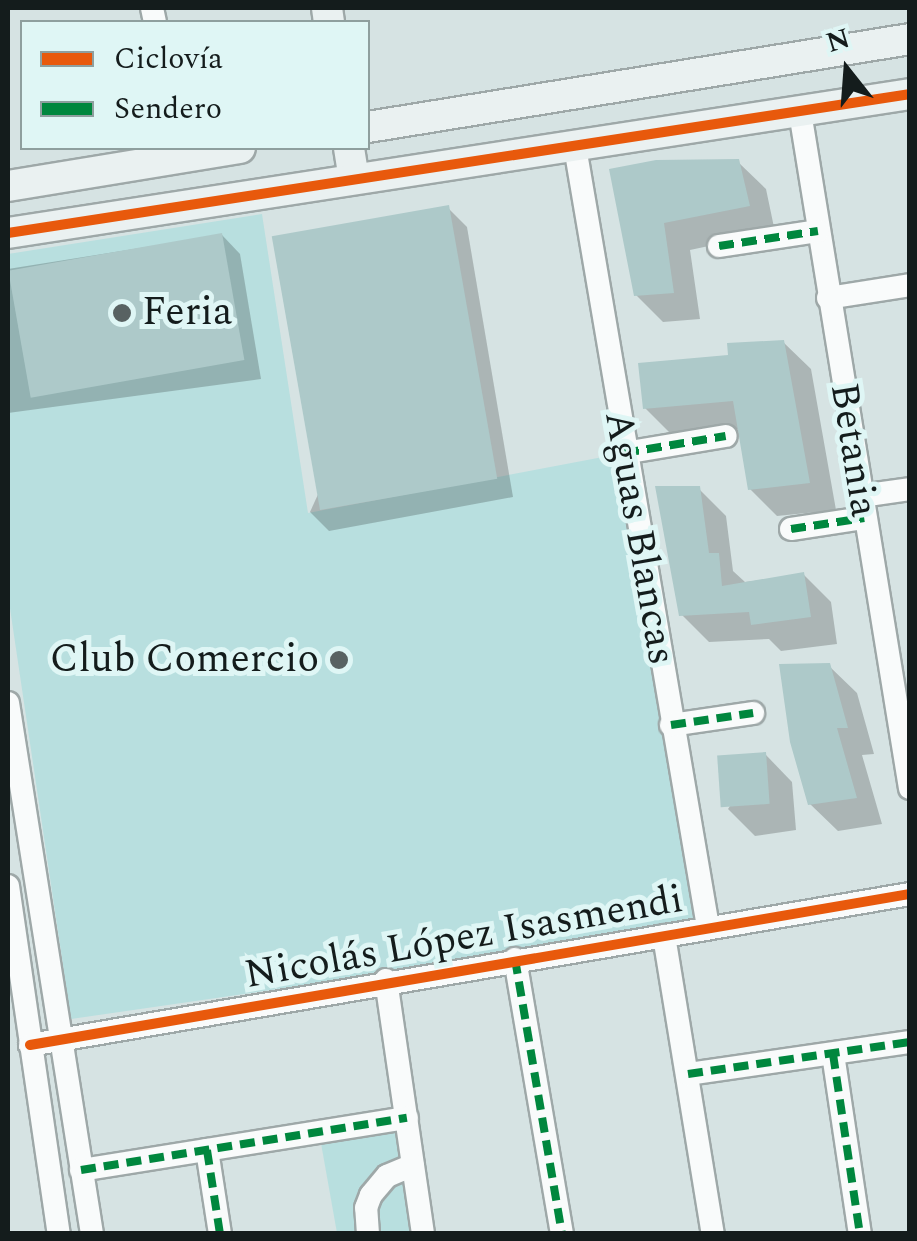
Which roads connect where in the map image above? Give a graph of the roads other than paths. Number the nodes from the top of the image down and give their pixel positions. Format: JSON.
{"nodes":[{"id":1,"x":910,"y":39,"type":"edge"},
{"id":2,"x":910,"y":94,"type":"edge"},
{"id":3,"x":800,"y":112,"type":"junction"},
{"id":4,"x":370,"y":126,"type":"edge"},
{"id":5,"x":575,"y":147,"type":"junction"},
{"id":6,"x":214,"y":150,"type":"edge"},
{"id":7,"x":348,"y":150,"type":"edge"},
{"id":8,"x":176,"y":153,"type":"edge"},
{"id":9,"x":354,"y":179,"type":"junction"},
{"id":10,"x":8,"y":180,"type":"edge"},
{"id":11,"x":818,"y":230,"type":"junction"},
{"id":12,"x":8,"y":234,"type":"edge"},
{"id":13,"x":720,"y":246,"type":"dead end"},
{"id":14,"x":910,"y":285,"type":"edge"},
{"id":15,"x":828,"y":298,"type":"junction"},
{"id":16,"x":726,"y":436,"type":"dead end"},
{"id":17,"x":624,"y":454,"type":"junction"},
{"id":18,"x":910,"y":489,"type":"edge"},
{"id":19,"x":862,"y":507,"type":"junction"},
{"id":20,"x":791,"y":529,"type":"dead end"},
{"id":21,"x":902,"y":688,"type":"edge"},
{"id":22,"x":8,"y":703,"type":"edge"},
{"id":23,"x":753,"y":714,"type":"dead end"},
{"id":24,"x":672,"y":725,"type":"junction"},
{"id":25,"x":910,"y":788,"type":"edge"},
{"id":26,"x":8,"y":886,"type":"edge"},
{"id":27,"x":910,"y":894,"type":"edge"},
{"id":28,"x":708,"y":927,"type":"junction"},
{"id":29,"x":664,"y":936,"type":"junction"},
{"id":30,"x":516,"y":960,"type":"junction"},
{"id":31,"x":386,"y":980,"type":"junction"},
{"id":32,"x":58,"y":1039,"type":"junction"},
{"id":33,"x":910,"y":1042,"type":"edge"},
{"id":34,"x":30,"y":1044,"type":"junction"},
{"id":35,"x":833,"y":1054,"type":"junction"},
{"id":36,"x":688,"y":1074,"type":"junction"},
{"id":37,"x":407,"y":1118,"type":"junction"},
{"id":38,"x":207,"y":1150,"type":"junction"},
{"id":39,"x":414,"y":1164,"type":"junction"},
{"id":40,"x":81,"y":1170,"type":"junction"},
{"id":41,"x":59,"y":1234,"type":"edge"},
{"id":42,"x":92,"y":1234,"type":"edge"},
{"id":43,"x":220,"y":1234,"type":"edge"},
{"id":44,"x":368,"y":1234,"type":"edge"},
{"id":45,"x":424,"y":1234,"type":"edge"},
{"id":46,"x":562,"y":1234,"type":"edge"},
{"id":47,"x":712,"y":1234,"type":"edge"},
{"id":48,"x":860,"y":1234,"type":"edge"}],
"edges":[{"from":1,"to":4,"type":"street"},
{"from":2,"to":3,"type":"street"},
{"from":3,"to":5,"type":"street"},
{"from":3,"to":11,"type":"street","name":"Betania"},
{"from":5,"to":9,"type":"street"},
{"from":5,"to":17,"type":"street","name":"Aguas Blancas"},
{"from":6,"to":8,"type":"street"},
{"from":7,"to":9,"type":"street"},
{"from":8,"to":10,"type":"street"},
{"from":9,"to":12,"type":"street"},
{"from":11,"to":13,"type":"street"},
{"from":11,"to":15,"type":"street","name":"Betania"},
{"from":14,"to":15,"type":"street"},
{"from":15,"to":19,"type":"street","name":"Betania"},
{"from":16,"to":17,"type":"street"},
{"from":17,"to":24,"type":"street","name":"Aguas Blancas"},
{"from":18,"to":19,"type":"street"},
{"from":19,"to":20,"type":"street"},
{"from":19,"to":21,"type":"street","name":"Betania"},
{"from":21,"to":25,"type":"street","name":"Betania"},
{"from":22,"to":32,"type":"street"},
{"from":23,"to":24,"type":"street"},
{"from":24,"to":28,"type":"street","name":"Aguas Blancas"},
{"from":26,"to":34,"type":"street"},
{"from":27,"to":28,"type":"street","name":"Nicolás López Isasmendi"},
{"from":28,"to":29,"type":"street","name":"Nicolás López Isasmendi"},
{"from":29,"to":30,"type":"street","name":"Nicolás López Isasmendi"},
{"from":29,"to":36,"type":"street"},
{"from":30,"to":31,"type":"street","name":"Nicolás López Isasmendi"},
{"from":30,"to":46,"type":"street"},
{"from":31,"to":32,"type":"street","name":"Nicolás López Isasmendi"},
{"from":31,"to":37,"type":"street"},
{"from":32,"to":34,"type":"street","name":"Nicolás López Isasmendi"},
{"from":32,"to":40,"type":"street"},
{"from":33,"to":35,"type":"street"},
{"from":34,"to":41,"type":"street"},
{"from":35,"to":36,"type":"street"},
{"from":35,"to":48,"type":"street"},
{"from":36,"to":47,"type":"street"},
{"from":37,"to":38,"type":"street"},
{"from":37,"to":39,"type":"street"},
{"from":38,"to":40,"type":"street"},
{"from":38,"to":43,"type":"street"},
{"from":39,"to":44,"type":"street"},
{"from":39,"to":45,"type":"street"},
{"from":40,"to":42,"type":"street"}]}
